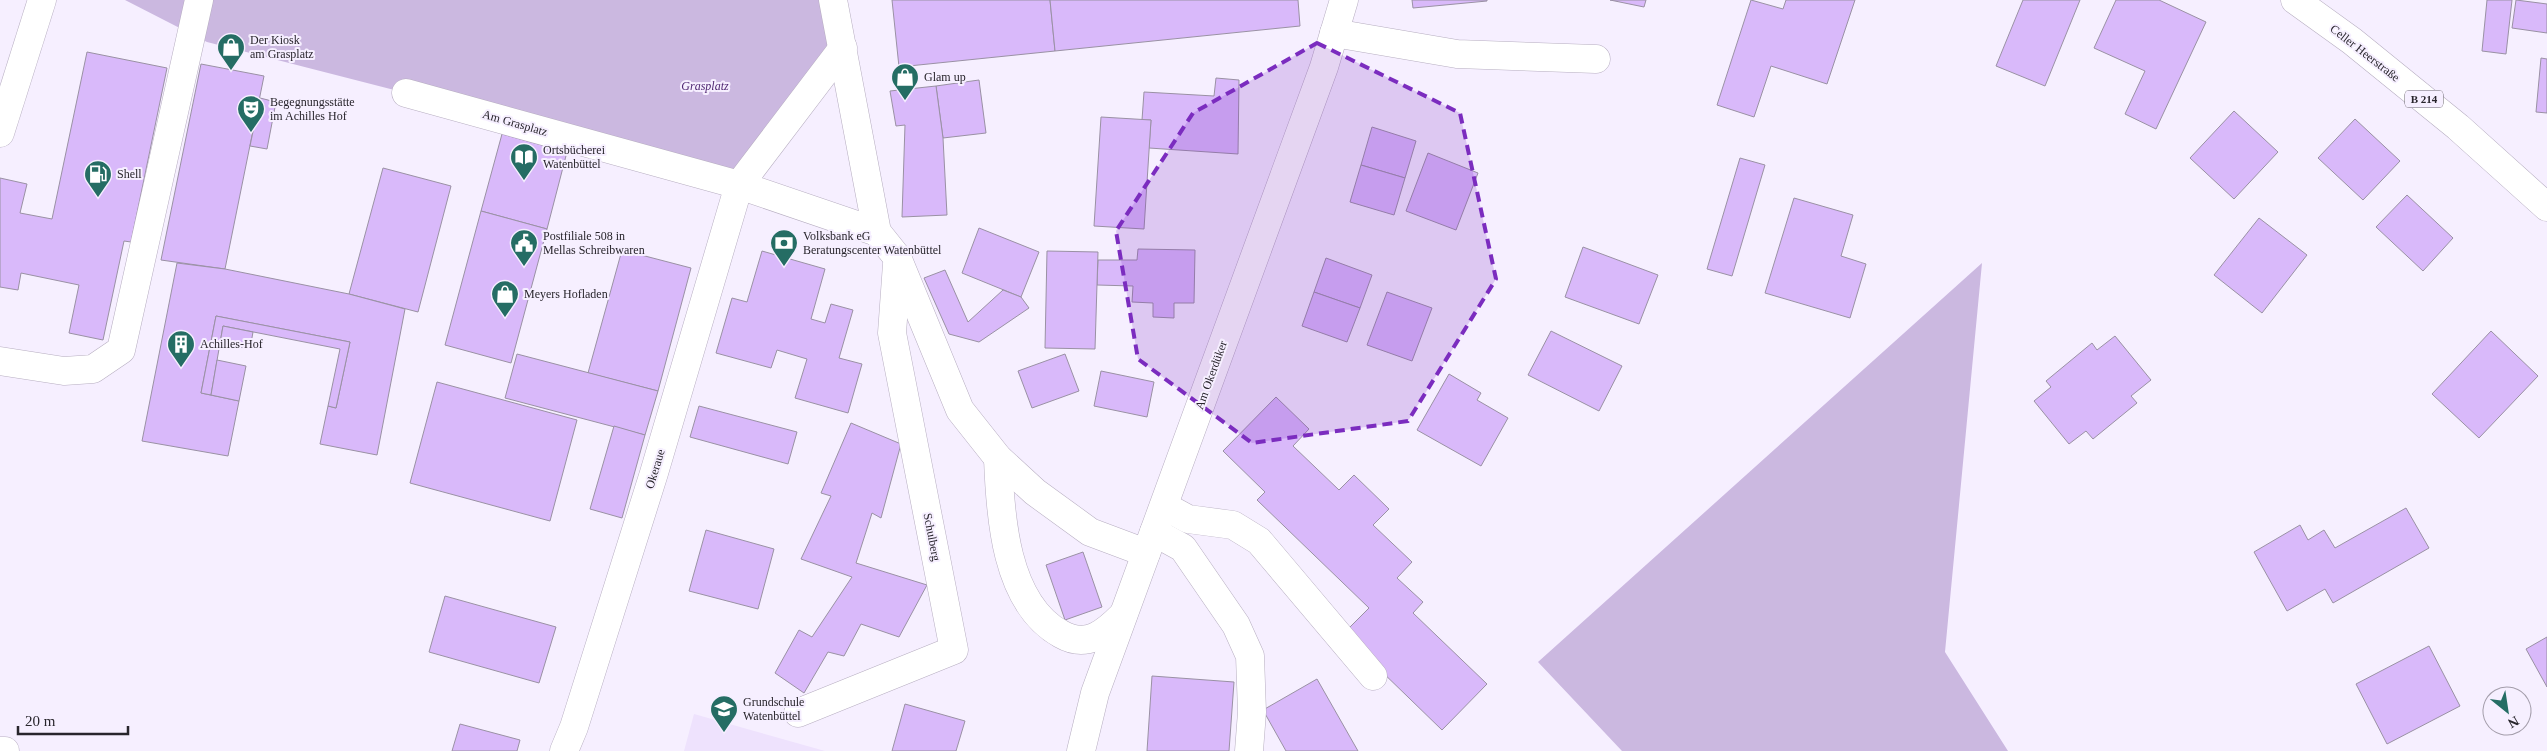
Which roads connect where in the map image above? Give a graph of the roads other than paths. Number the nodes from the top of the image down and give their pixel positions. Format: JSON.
{"nodes":[{"id":1,"x":42,"y":0,"type":"edge"},
{"id":2,"x":199,"y":0,"type":"edge"},
{"id":3,"x":832,"y":0,"type":"edge"},
{"id":4,"x":1344,"y":0,"type":"edge"},
{"id":5,"x":2295,"y":0,"type":"edge"},
{"id":6,"x":1334,"y":33,"type":"junction"},
{"id":7,"x":843,"y":48,"type":"junction"},
{"id":8,"x":1596,"y":58,"type":"dead end"},
{"id":9,"x":406,"y":93,"type":"dead end"},
{"id":10,"x":0,"y":133,"type":"edge"},
{"id":11,"x":739,"y":185,"type":"junction"},
{"id":12,"x":2547,"y":206,"type":"edge"},
{"id":13,"x":877,"y":232,"type":"junction"},
{"id":14,"x":897,"y":257,"type":"junction"},
{"id":15,"x":0,"y":361,"type":"edge"},
{"id":16,"x":998,"y":458,"type":"junction"},
{"id":17,"x":1164,"y":506,"type":"junction"},
{"id":18,"x":1150,"y":542,"type":"junction"},
{"id":19,"x":1124,"y":614,"type":"junction"},
{"id":20,"x":1373,"y":676,"type":"dead end"},
{"id":21,"x":798,"y":713,"type":"dead end"},
{"id":22,"x":0,"y":750,"type":"edge"},
{"id":23,"x":5,"y":751,"type":"edge"},
{"id":24,"x":564,"y":751,"type":"edge"},
{"id":25,"x":1080,"y":751,"type":"edge"},
{"id":26,"x":1249,"y":751,"type":"edge"}],
"edges":[{"from":1,"to":10,"type":"street"},
{"from":2,"to":15,"type":"street"},
{"from":3,"to":7,"type":"street"},
{"from":4,"to":6,"type":"street","name":"Am Okerdüker"},
{"from":5,"to":12,"type":"street","name":"Celler Heerstraße","number":"B 214"},
{"from":6,"to":8,"type":"street"},
{"from":6,"to":17,"type":"street","name":"Am Okerdüker"},
{"from":7,"to":11,"type":"street"},
{"from":7,"to":13,"type":"street"},
{"from":9,"to":11,"type":"street","name":"Am Grasplatz"},
{"from":11,"to":13,"type":"street","name":"Am Grasplatz"},
{"from":11,"to":24,"type":"street","name":"Okeraue"},
{"from":13,"to":14,"type":"street"},
{"from":14,"to":16,"type":"street"},
{"from":14,"to":21,"type":"street","name":"Schulberg"},
{"from":16,"to":18,"type":"street"},
{"from":16,"to":19,"type":"street"},
{"from":17,"to":18,"type":"street","name":"Am Okerdüker"},
{"from":17,"to":20,"type":"street"},
{"from":18,"to":19,"type":"street","name":"Am Okerdüker"},
{"from":18,"to":26,"type":"street"},
{"from":19,"to":25,"type":"street","name":"Am Okerdüker"},
{"from":22,"to":23,"type":"street"}]}
